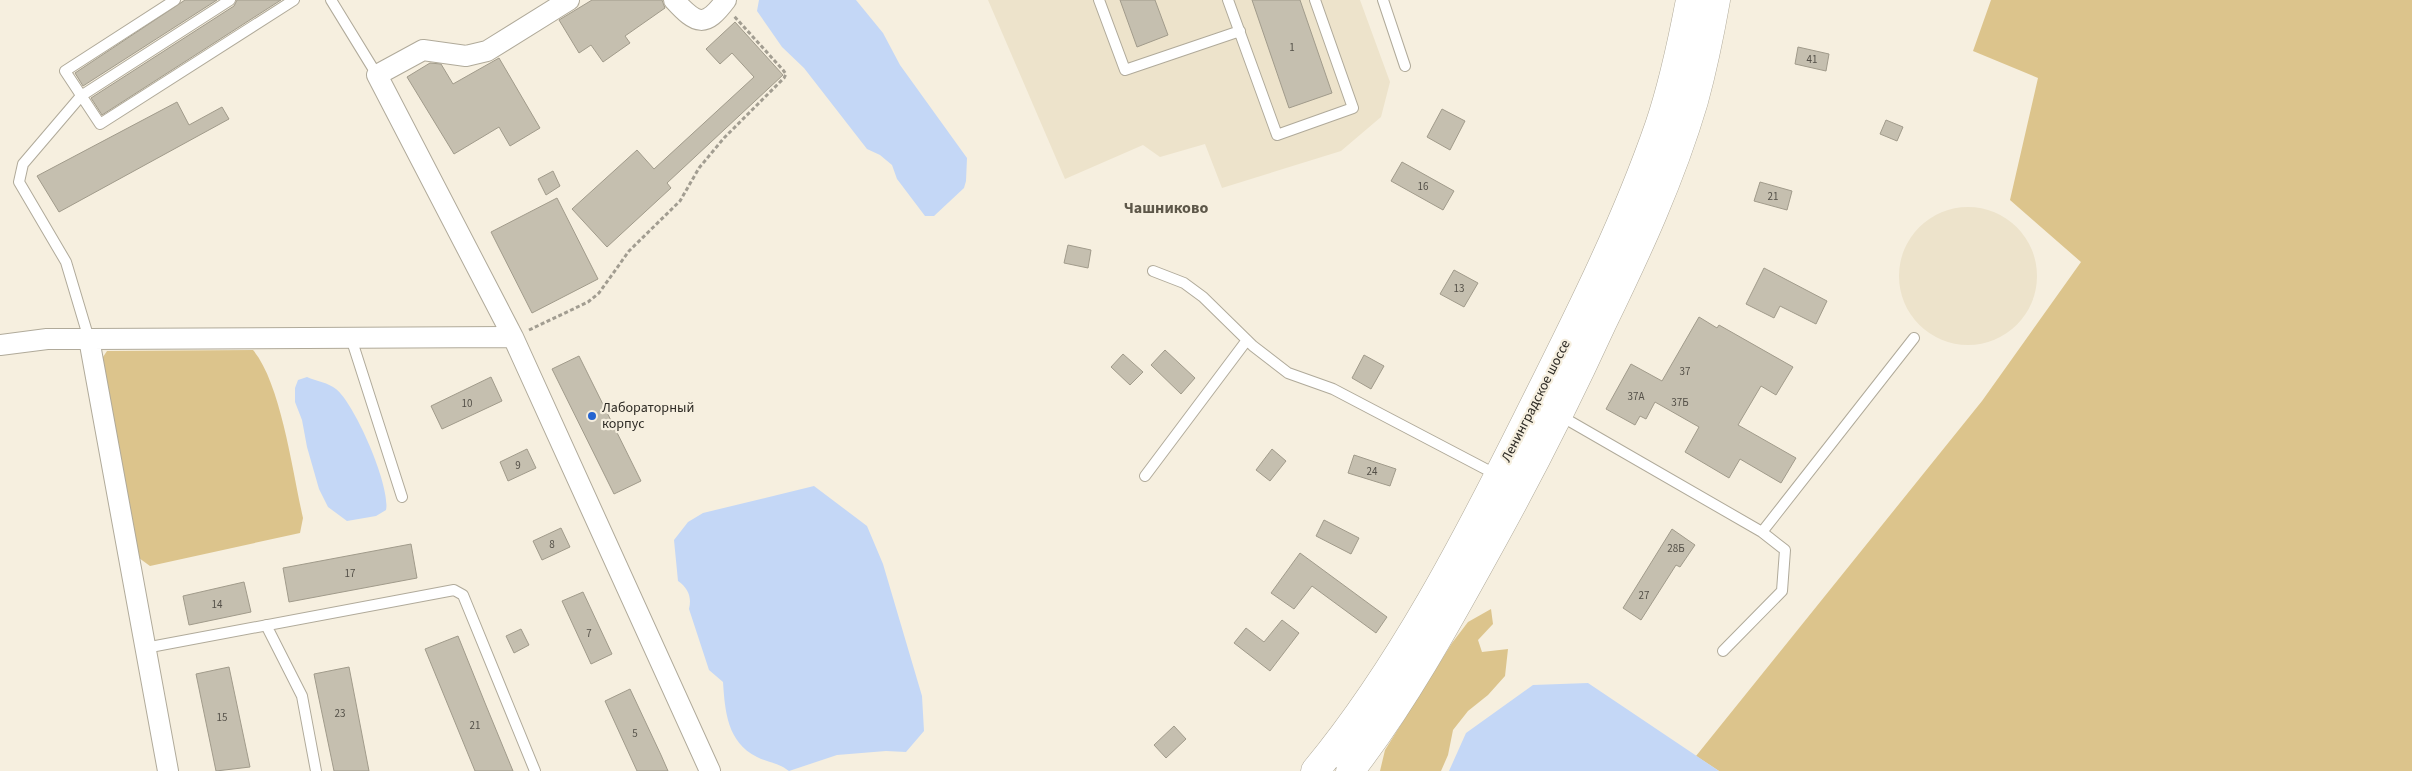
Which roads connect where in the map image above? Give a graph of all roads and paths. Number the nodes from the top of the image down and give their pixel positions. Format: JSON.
{"nodes":[{"id":1,"x":175,"y":0,"type":"edge"},
{"id":2,"x":230,"y":0,"type":"edge"},
{"id":3,"x":294,"y":0,"type":"edge"},
{"id":4,"x":331,"y":0,"type":"edge"},
{"id":5,"x":570,"y":0,"type":"edge"},
{"id":6,"x":674,"y":0,"type":"edge"},
{"id":7,"x":1099,"y":0,"type":"edge"},
{"id":8,"x":1228,"y":0,"type":"edge"},
{"id":9,"x":1315,"y":0,"type":"edge"},
{"id":10,"x":1382,"y":0,"type":"edge"},
{"id":11,"x":1690,"y":0,"type":"edge"},
{"id":12,"x":1716,"y":0,"type":"edge"},
{"id":13,"x":725,"y":2,"type":"edge"},
{"id":14,"x":1240,"y":31,"type":"junction"},
{"id":15,"x":1405,"y":66,"type":"dead end"},
{"id":16,"x":377,"y":75,"type":"junction"},
{"id":17,"x":81,"y":96,"type":"junction"},
{"id":18,"x":1153,"y":271,"type":"dead end"},
{"id":19,"x":513,"y":337,"type":"junction"},
{"id":20,"x":351,"y":338,"type":"junction"},
{"id":21,"x":1914,"y":338,"type":"dead end"},
{"id":22,"x":89,"y":339,"type":"junction"},
{"id":23,"x":1247,"y":340,"type":"junction"},
{"id":24,"x":0,"y":345,"type":"edge"},
{"id":25,"x":1558,"y":415,"type":"junction"},
{"id":26,"x":1145,"y":476,"type":"dead end"},
{"id":27,"x":1498,"y":476,"type":"junction"},
{"id":28,"x":402,"y":497,"type":"dead end"},
{"id":29,"x":1762,"y":532,"type":"junction"},
{"id":30,"x":266,"y":625,"type":"junction"},
{"id":31,"x":145,"y":648,"type":"junction"},
{"id":32,"x":1723,"y":651,"type":"dead end"},
{"id":33,"x":168,"y":771,"type":"edge"},
{"id":34,"x":316,"y":771,"type":"edge"},
{"id":35,"x":535,"y":771,"type":"edge"},
{"id":36,"x":710,"y":771,"type":"edge"},
{"id":37,"x":1315,"y":771,"type":"edge"},
{"id":38,"x":1350,"y":771,"type":"edge"}],
"edges":[{"from":1,"to":17,"type":"lane"},
{"from":2,"to":17,"type":"lane"},
{"from":3,"to":17,"type":"lane"},
{"from":4,"to":16,"type":"lane"},
{"from":5,"to":16,"type":"street"},
{"from":6,"to":13,"type":"street"},
{"from":7,"to":14,"type":"lane"},
{"from":8,"to":14,"type":"lane"},
{"from":9,"to":14,"type":"lane"},
{"from":10,"to":15,"type":"lane"},
{"from":11,"to":27,"type":"highway","name":"Ленинградское шоссе"},
{"from":12,"to":25,"type":"highway","name":"Ленинградское шоссе"},
{"from":13,"to":19,"type":"path"},
{"from":16,"to":19,"type":"street"},
{"from":17,"to":22,"type":"lane"},
{"from":18,"to":23,"type":"lane"},
{"from":19,"to":20,"type":"street"},
{"from":19,"to":36,"type":"street"},
{"from":20,"to":22,"type":"street"},
{"from":20,"to":28,"type":"lane"},
{"from":21,"to":29,"type":"lane"},
{"from":22,"to":24,"type":"street"},
{"from":22,"to":31,"type":"street"},
{"from":23,"to":26,"type":"lane"},
{"from":23,"to":27,"type":"lane"},
{"from":25,"to":29,"type":"lane"},
{"from":25,"to":38,"type":"highway","name":"Ленинградское шоссе"},
{"from":27,"to":37,"type":"highway","name":"Ленинградское шоссе"},
{"from":29,"to":32,"type":"lane"},
{"from":30,"to":31,"type":"lane"},
{"from":30,"to":34,"type":"lane"},
{"from":30,"to":35,"type":"lane"},
{"from":31,"to":33,"type":"street"}]}
